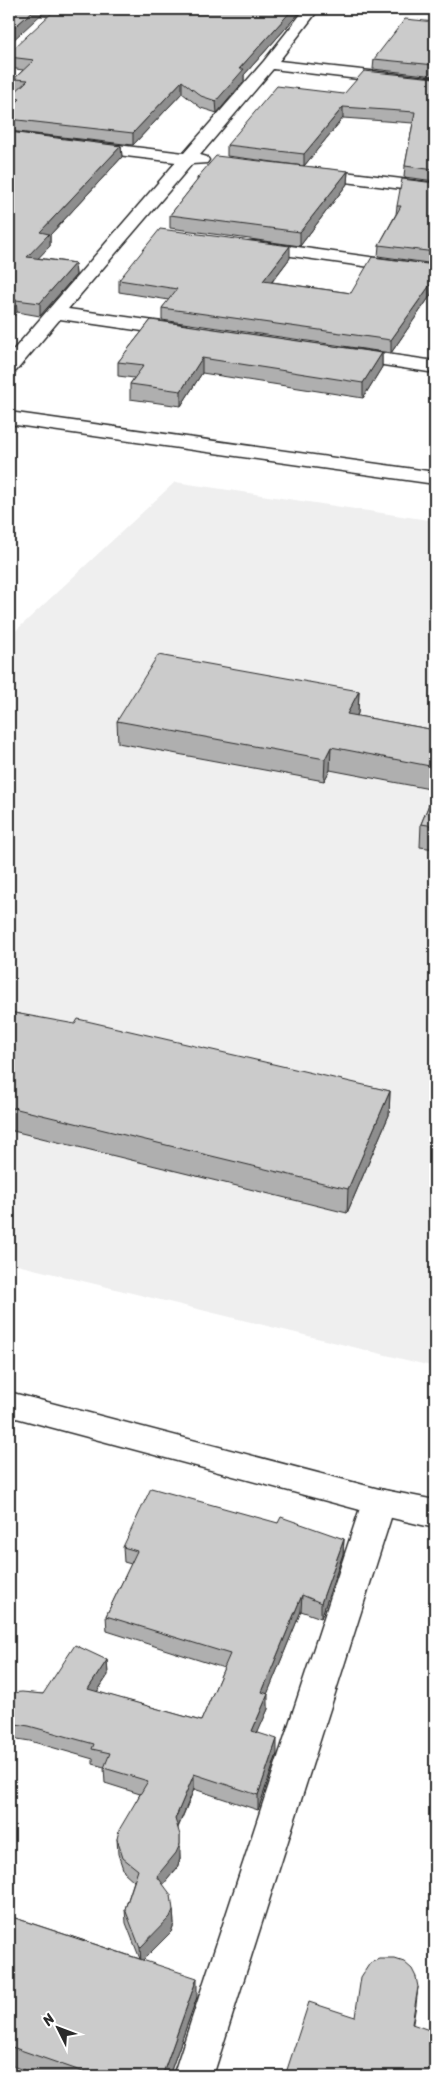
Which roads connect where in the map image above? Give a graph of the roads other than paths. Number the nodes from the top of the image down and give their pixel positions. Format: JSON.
{"nodes":[{"id":1,"x":33,"y":9,"type":"edge"},
{"id":2,"x":312,"y":9,"type":"edge"},
{"id":3,"x":56,"y":10,"type":"edge"},
{"id":4,"x":42,"y":23,"type":"edge"},
{"id":5,"x":269,"y":64,"type":"junction"},
{"id":6,"x":435,"y":84,"type":"edge"},
{"id":7,"x":9,"y":137,"type":"edge"},
{"id":8,"x":187,"y":158,"type":"junction"},
{"id":9,"x":217,"y":162,"type":"edge"},
{"id":10,"x":296,"y":172,"type":"edge"},
{"id":11,"x":435,"y":188,"type":"edge"},
{"id":12,"x":129,"y":230,"type":"junction"},
{"id":13,"x":148,"y":232,"type":"dead end"},
{"id":14,"x":238,"y":244,"type":"edge"},
{"id":15,"x":435,"y":270,"type":"edge"},
{"id":16,"x":56,"y":313,"type":"junction"},
{"id":17,"x":202,"y":334,"type":"edge"},
{"id":18,"x":328,"y":352,"type":"edge"},
{"id":19,"x":9,"y":367,"type":"edge"},
{"id":20,"x":435,"y":367,"type":"edge"},
{"id":21,"x":9,"y":418,"type":"edge"},
{"id":22,"x":435,"y":478,"type":"edge"},
{"id":23,"x":9,"y":1404,"type":"edge"},
{"id":24,"x":379,"y":1502,"type":"junction"},
{"id":25,"x":435,"y":1514,"type":"edge"},
{"id":26,"x":193,"y":2076,"type":"edge"}],
"edges":[{"from":1,"to":3,"type":"main road"},
{"from":2,"to":5,"type":"main road"},
{"from":3,"to":4,"type":"main road"},
{"from":5,"to":6,"type":"main road"},
{"from":5,"to":8,"type":"main road"},
{"from":7,"to":8,"type":"main road"},
{"from":8,"to":9,"type":"main road"},
{"from":8,"to":12,"type":"main road"},
{"from":10,"to":11,"type":"main road"},
{"from":12,"to":13,"type":"main road"},
{"from":12,"to":16,"type":"main road"},
{"from":14,"to":15,"type":"main road"},
{"from":16,"to":17,"type":"main road"},
{"from":16,"to":19,"type":"main road"},
{"from":18,"to":20,"type":"main road"},
{"from":21,"to":22,"type":"main road"},
{"from":23,"to":24,"type":"main road"},
{"from":24,"to":25,"type":"main road"},
{"from":24,"to":26,"type":"main road"}]}
